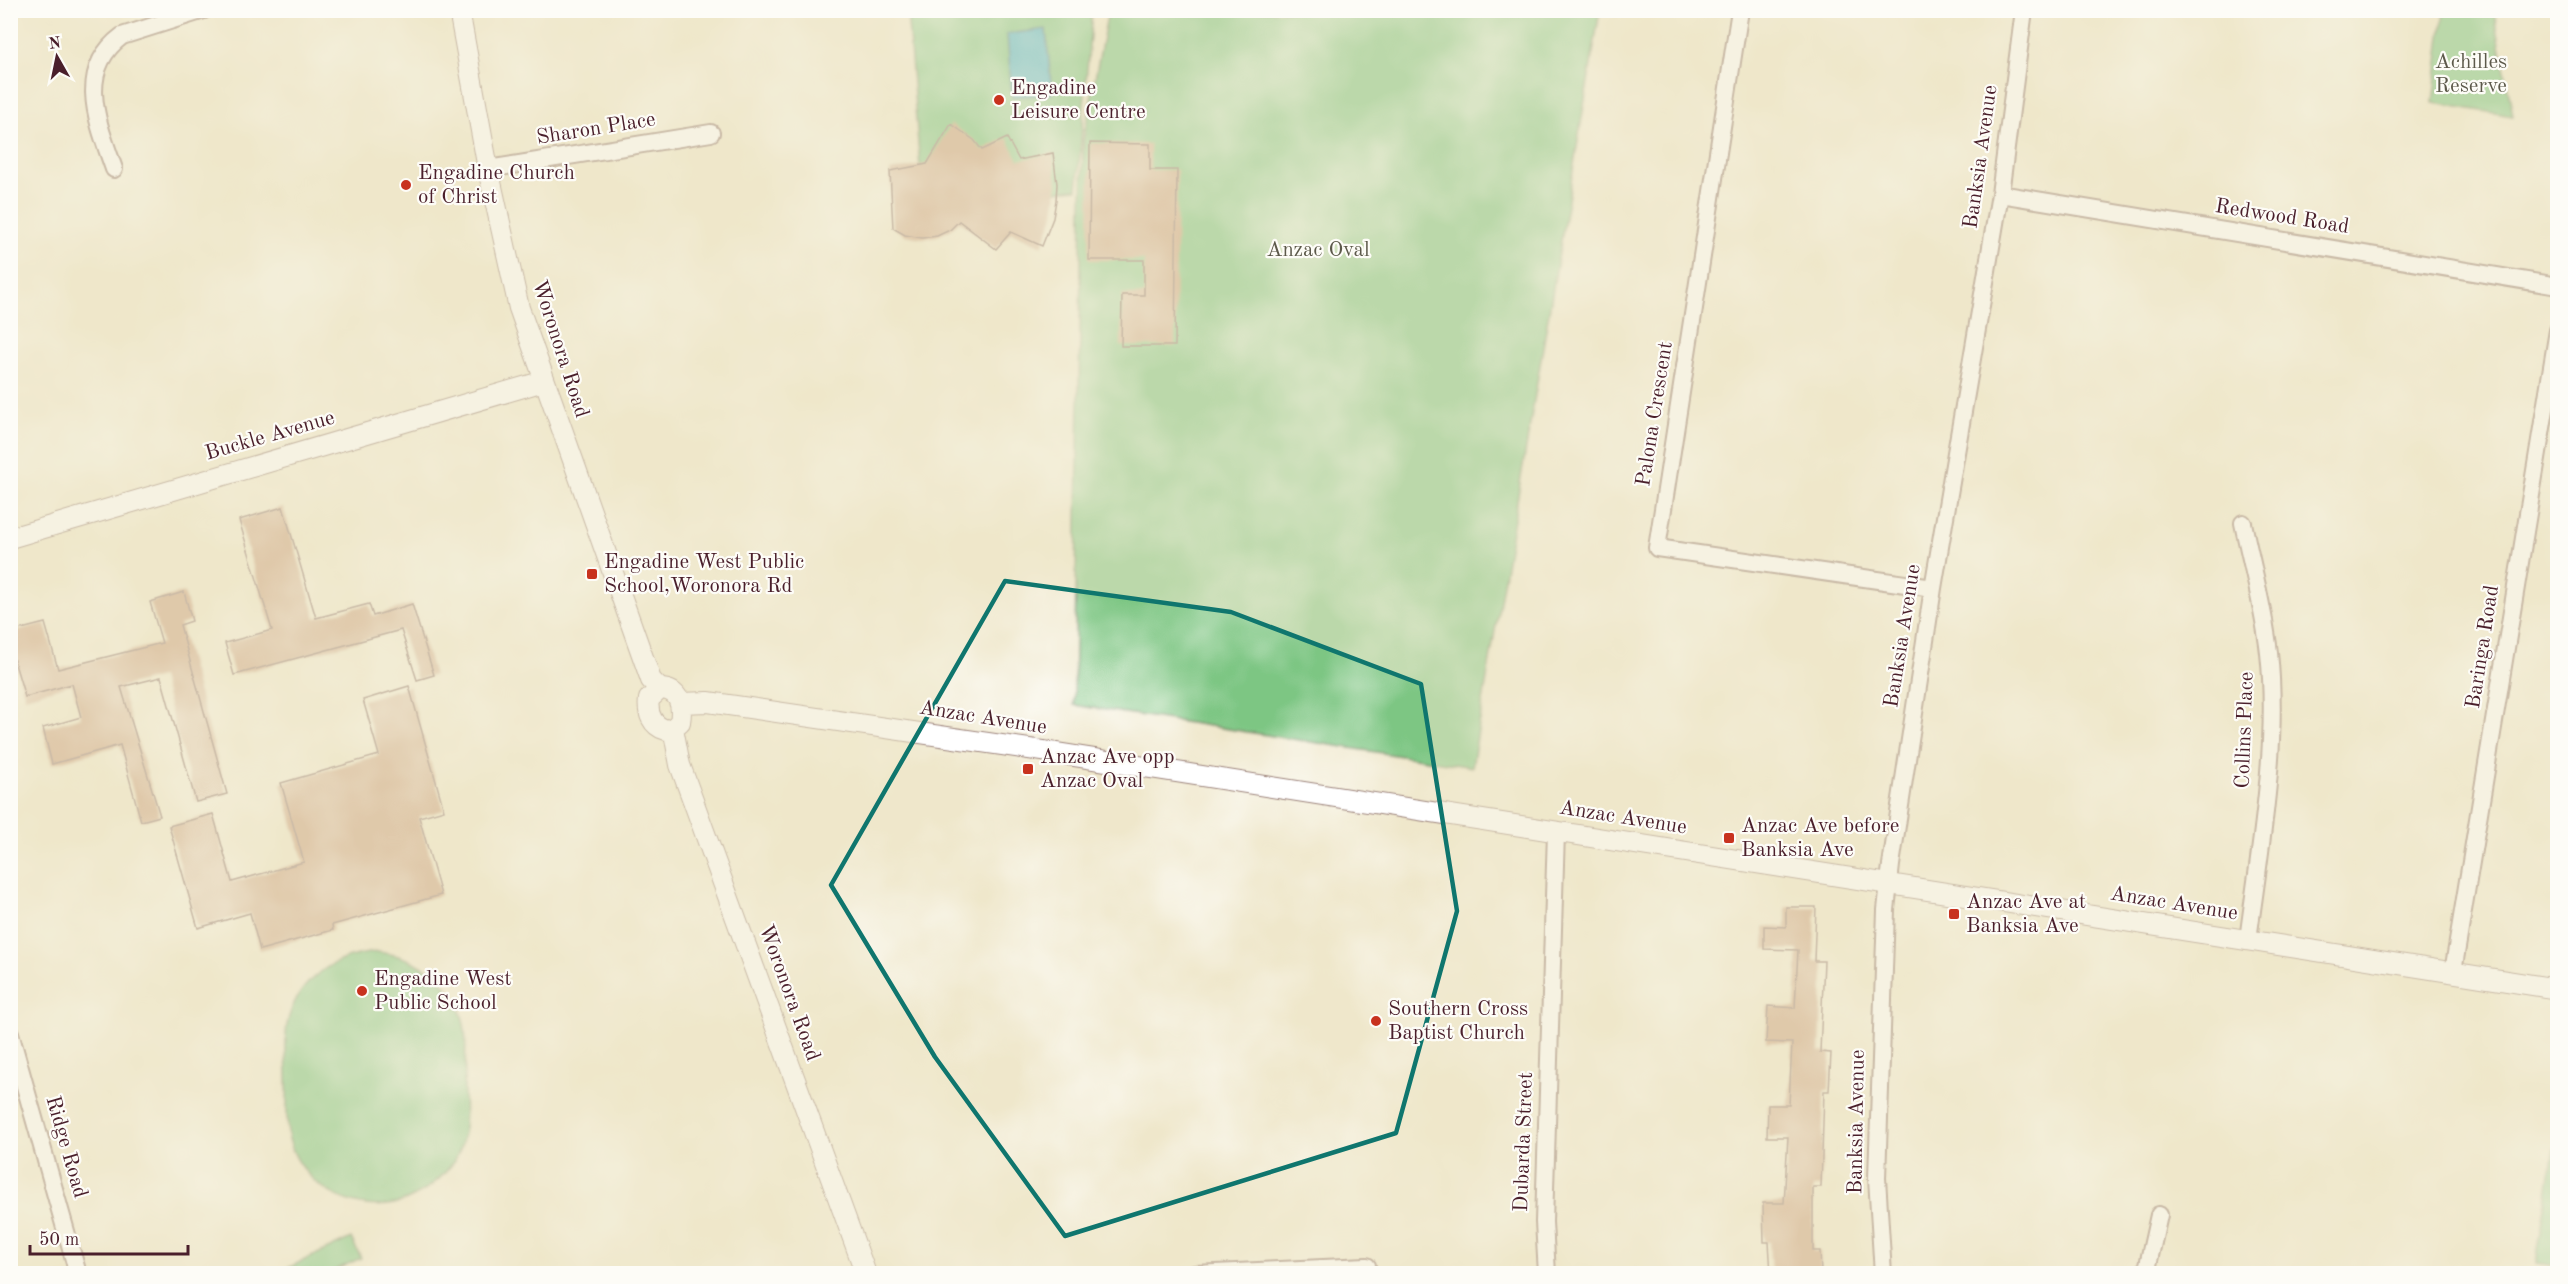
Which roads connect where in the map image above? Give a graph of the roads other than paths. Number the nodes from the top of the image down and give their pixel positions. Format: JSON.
{"nodes":[{"id":1,"x":204,"y":10,"type":"edge"},
{"id":2,"x":459,"y":10,"type":"edge"},
{"id":3,"x":1740,"y":10,"type":"edge"},
{"id":4,"x":2024,"y":10,"type":"edge"},
{"id":5,"x":711,"y":133,"type":"dead end"},
{"id":6,"x":114,"y":169,"type":"dead end"},
{"id":7,"x":488,"y":169,"type":"junction"},
{"id":8,"x":2000,"y":194,"type":"junction"},
{"id":9,"x":2558,"y":286,"type":"edge"},
{"id":10,"x":2558,"y":330,"type":"edge"},
{"id":11,"x":544,"y":381,"type":"junction"},
{"id":12,"x":2244,"y":523,"type":"dead end"},
{"id":13,"x":10,"y":538,"type":"edge"},
{"id":14,"x":1933,"y":588,"type":"junction"},
{"id":15,"x":660,"y":689,"type":"junction"},
{"id":16,"x":680,"y":703,"type":"junction"},
{"id":17,"x":672,"y":728,"type":"junction"},
{"id":18,"x":1556,"y":832,"type":"junction"},
{"id":19,"x":1888,"y":884,"type":"junction"},
{"id":20,"x":2248,"y":940,"type":"junction"},
{"id":21,"x":2453,"y":972,"type":"junction"},
{"id":22,"x":2558,"y":988,"type":"edge"},
{"id":23,"x":10,"y":1033,"type":"edge"},
{"id":24,"x":2159,"y":1215,"type":"dead end"},
{"id":25,"x":1367,"y":1266,"type":"dead end"},
{"id":26,"x":78,"y":1274,"type":"edge"},
{"id":27,"x":866,"y":1274,"type":"edge"},
{"id":28,"x":1194,"y":1274,"type":"edge"},
{"id":29,"x":1547,"y":1274,"type":"edge"},
{"id":30,"x":1883,"y":1274,"type":"edge"},
{"id":31,"x":2146,"y":1274,"type":"edge"}],
"edges":[{"from":1,"to":6,"type":"street"},
{"from":2,"to":7,"type":"street","name":"Woronora Road"},
{"from":3,"to":14,"type":"street","name":"Palona Crescent"},
{"from":4,"to":8,"type":"street","name":"Banksia Avenue"},
{"from":5,"to":7,"type":"street","name":"Sharon Place"},
{"from":7,"to":11,"type":"street","name":"Woronora Road"},
{"from":8,"to":9,"type":"street","name":"Redwood Road"},
{"from":8,"to":14,"type":"street","name":"Banksia Avenue"},
{"from":10,"to":21,"type":"street","name":"Baringa Road"},
{"from":11,"to":13,"type":"street","name":"Buckle Avenue"},
{"from":11,"to":15,"type":"street","name":"Woronora Road"},
{"from":12,"to":20,"type":"street","name":"Collins Place"},
{"from":14,"to":19,"type":"street","name":"Banksia Avenue"},
{"from":15,"to":16,"type":"street"},
{"from":15,"to":17,"type":"street"},
{"from":16,"to":17,"type":"street"},
{"from":16,"to":18,"type":"street","name":"Anzac Avenue"},
{"from":17,"to":27,"type":"street","name":"Woronora Road"},
{"from":18,"to":19,"type":"street","name":"Anzac Avenue"},
{"from":18,"to":29,"type":"street","name":"Dubarda Street"},
{"from":19,"to":20,"type":"street","name":"Anzac Avenue"},
{"from":19,"to":30,"type":"street","name":"Banksia Avenue"},
{"from":20,"to":21,"type":"street","name":"Anzac Avenue"},
{"from":21,"to":22,"type":"street","name":"Anzac Avenue"},
{"from":23,"to":26,"type":"street","name":"Ridge Road"},
{"from":24,"to":31,"type":"street"},
{"from":25,"to":28,"type":"street"}]}
